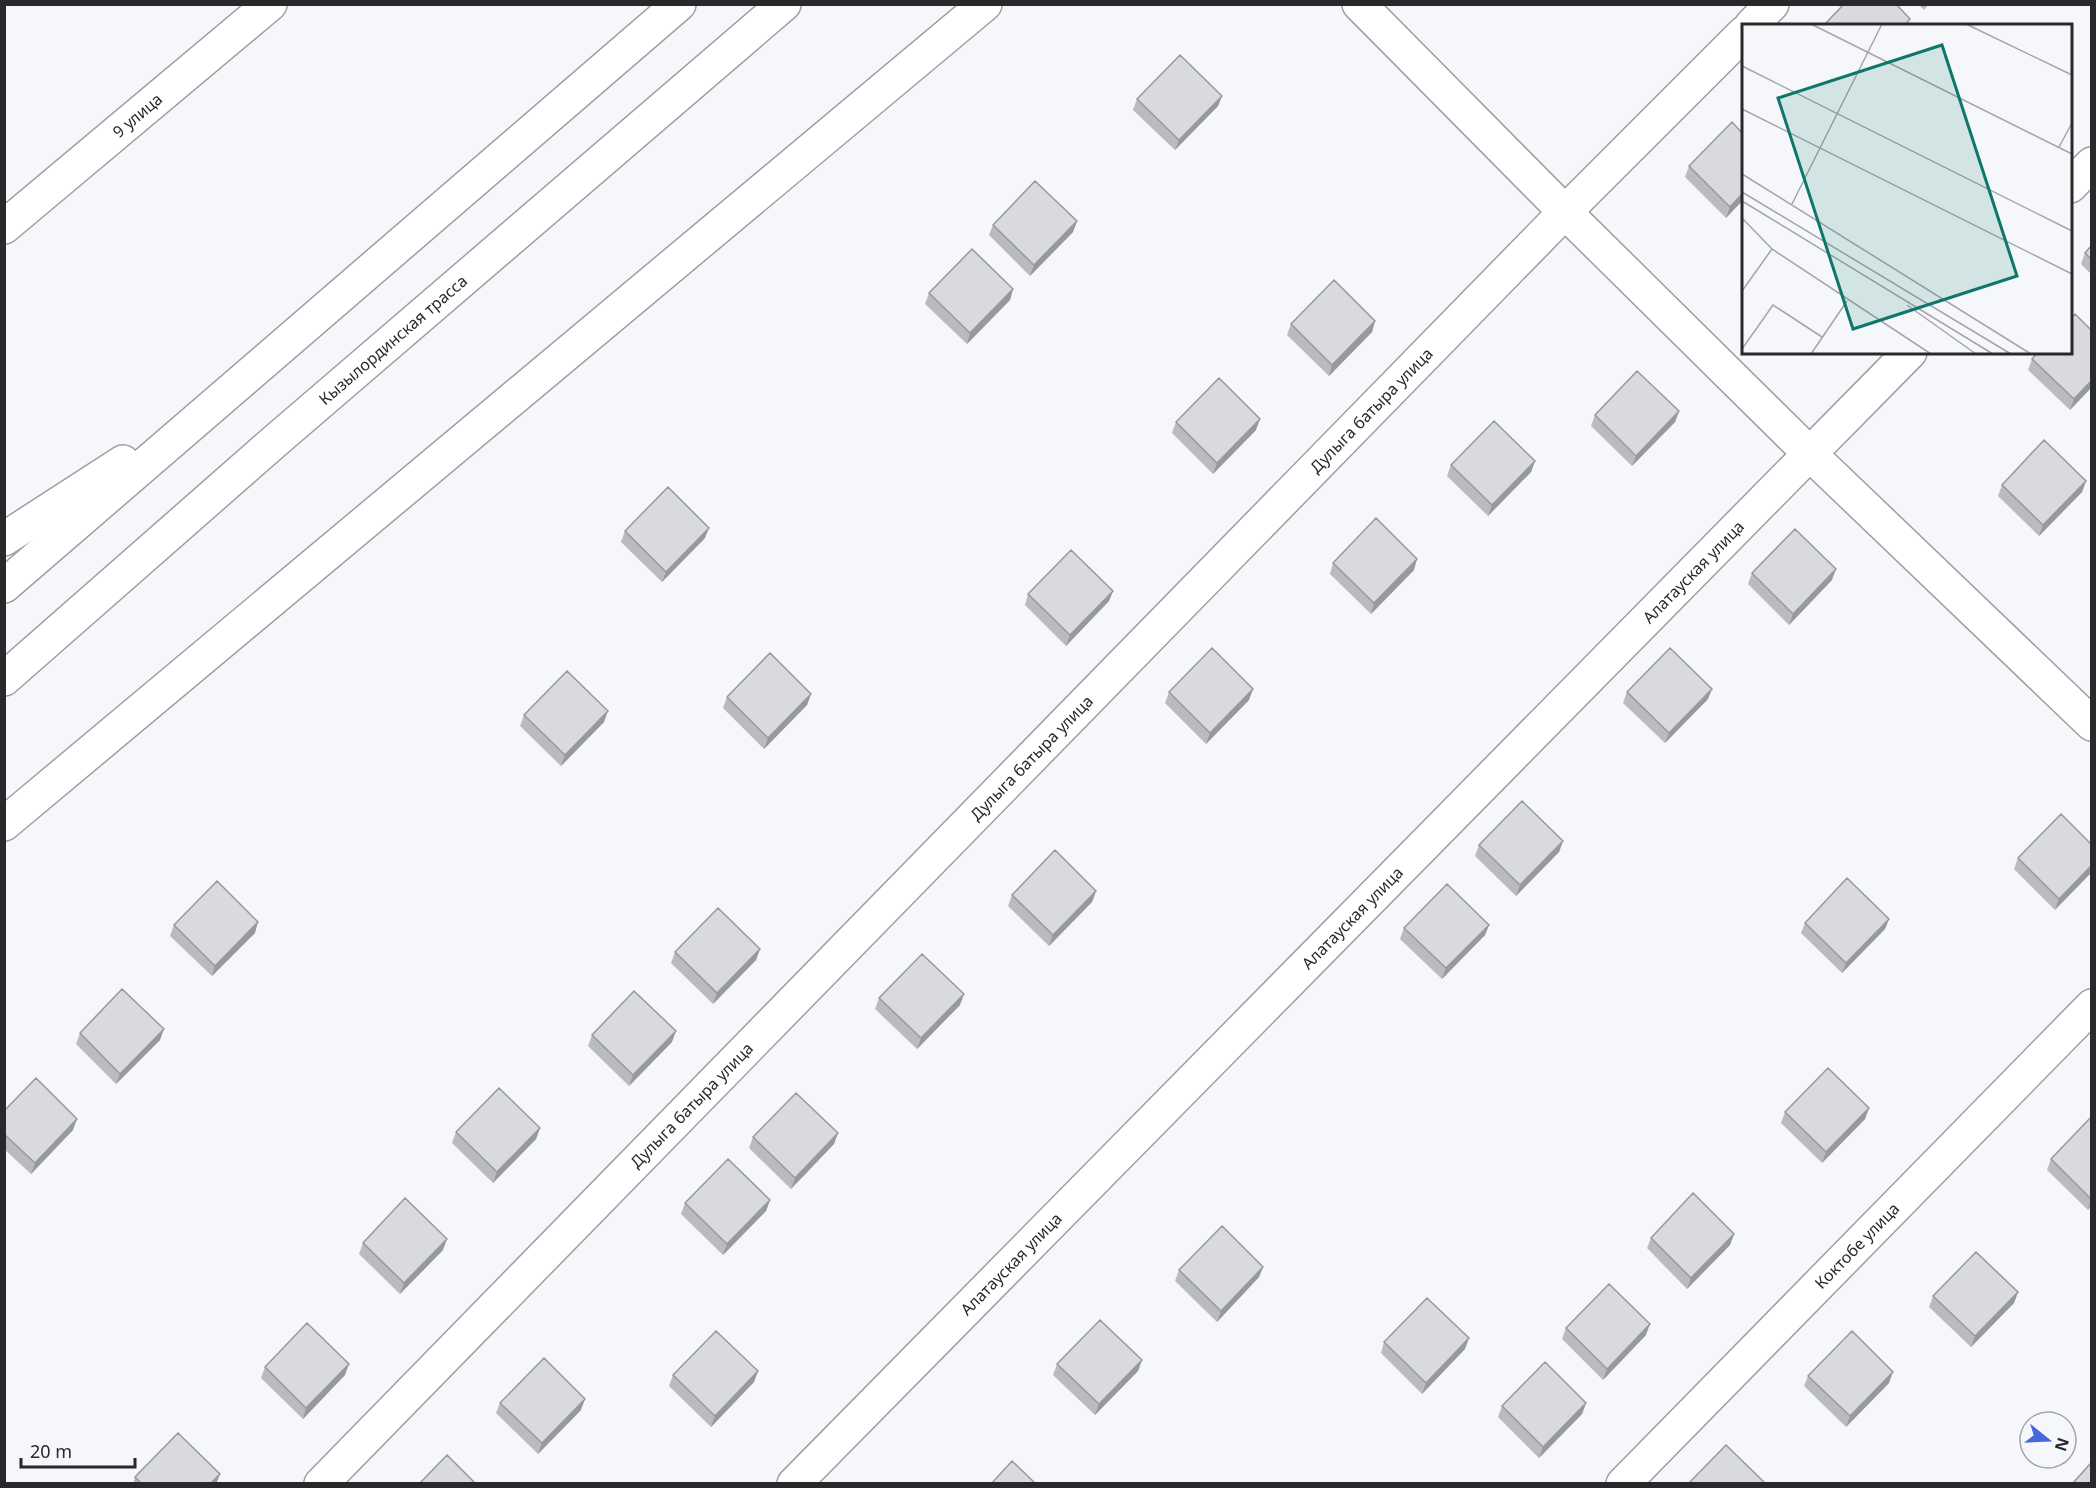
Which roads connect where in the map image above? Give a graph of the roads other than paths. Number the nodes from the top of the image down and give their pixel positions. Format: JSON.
{"nodes":[{"id":1,"x":679,"y":4,"type":"edge"},
{"id":2,"x":784,"y":4,"type":"edge"},
{"id":3,"x":985,"y":4,"type":"edge"},
{"id":4,"x":1359,"y":4,"type":"edge"},
{"id":5,"x":1772,"y":4,"type":"edge"},
{"id":6,"x":252,"y":10,"type":"edge"},
{"id":7,"x":1753,"y":24,"type":"edge"},
{"id":8,"x":1742,"y":34,"type":"edge"},
{"id":9,"x":2091,"y":164,"type":"edge"},
{"id":10,"x":2072,"y":184,"type":"edge"},
{"id":11,"x":1565,"y":212,"type":"junction"},
{"id":12,"x":4,"y":227,"type":"edge"},
{"id":13,"x":1908,"y":354,"type":"edge"},
{"id":14,"x":233,"y":390,"type":"junction"},
{"id":15,"x":1811,"y":454,"type":"junction"},
{"id":16,"x":4,"y":539,"type":"edge"},
{"id":17,"x":4,"y":586,"type":"edge"},
{"id":18,"x":4,"y":679,"type":"edge"},
{"id":19,"x":2091,"y":724,"type":"edge"},
{"id":20,"x":4,"y":824,"type":"edge"},
{"id":21,"x":2091,"y":1006,"type":"edge"},
{"id":22,"x":321,"y":1484,"type":"edge"},
{"id":23,"x":794,"y":1484,"type":"edge"},
{"id":24,"x":1623,"y":1484,"type":"edge"}],
"edges":[{"from":1,"to":14,"type":"main road"},
{"from":2,"to":18,"type":"main road","name":"Кызылординская трасса"},
{"from":3,"to":20,"type":"main road"},
{"from":4,"to":11,"type":"main road"},
{"from":5,"to":7,"type":"main road"},
{"from":6,"to":12,"type":"main road","name":"9 улица"},
{"from":8,"to":11,"type":"main road","name":"Дулыга батыра улица"},
{"from":9,"to":10,"type":"main road"},
{"from":11,"to":15,"type":"main road"},
{"from":11,"to":22,"type":"main road","name":"Дулыга батыра улица"},
{"from":13,"to":15,"type":"main road","name":"Алатауская улица"},
{"from":14,"to":16,"type":"main road"},
{"from":14,"to":17,"type":"main road"},
{"from":15,"to":19,"type":"main road"},
{"from":15,"to":23,"type":"main road","name":"Алатауская улица"},
{"from":21,"to":24,"type":"main road","name":"Коктобе улица"}]}
